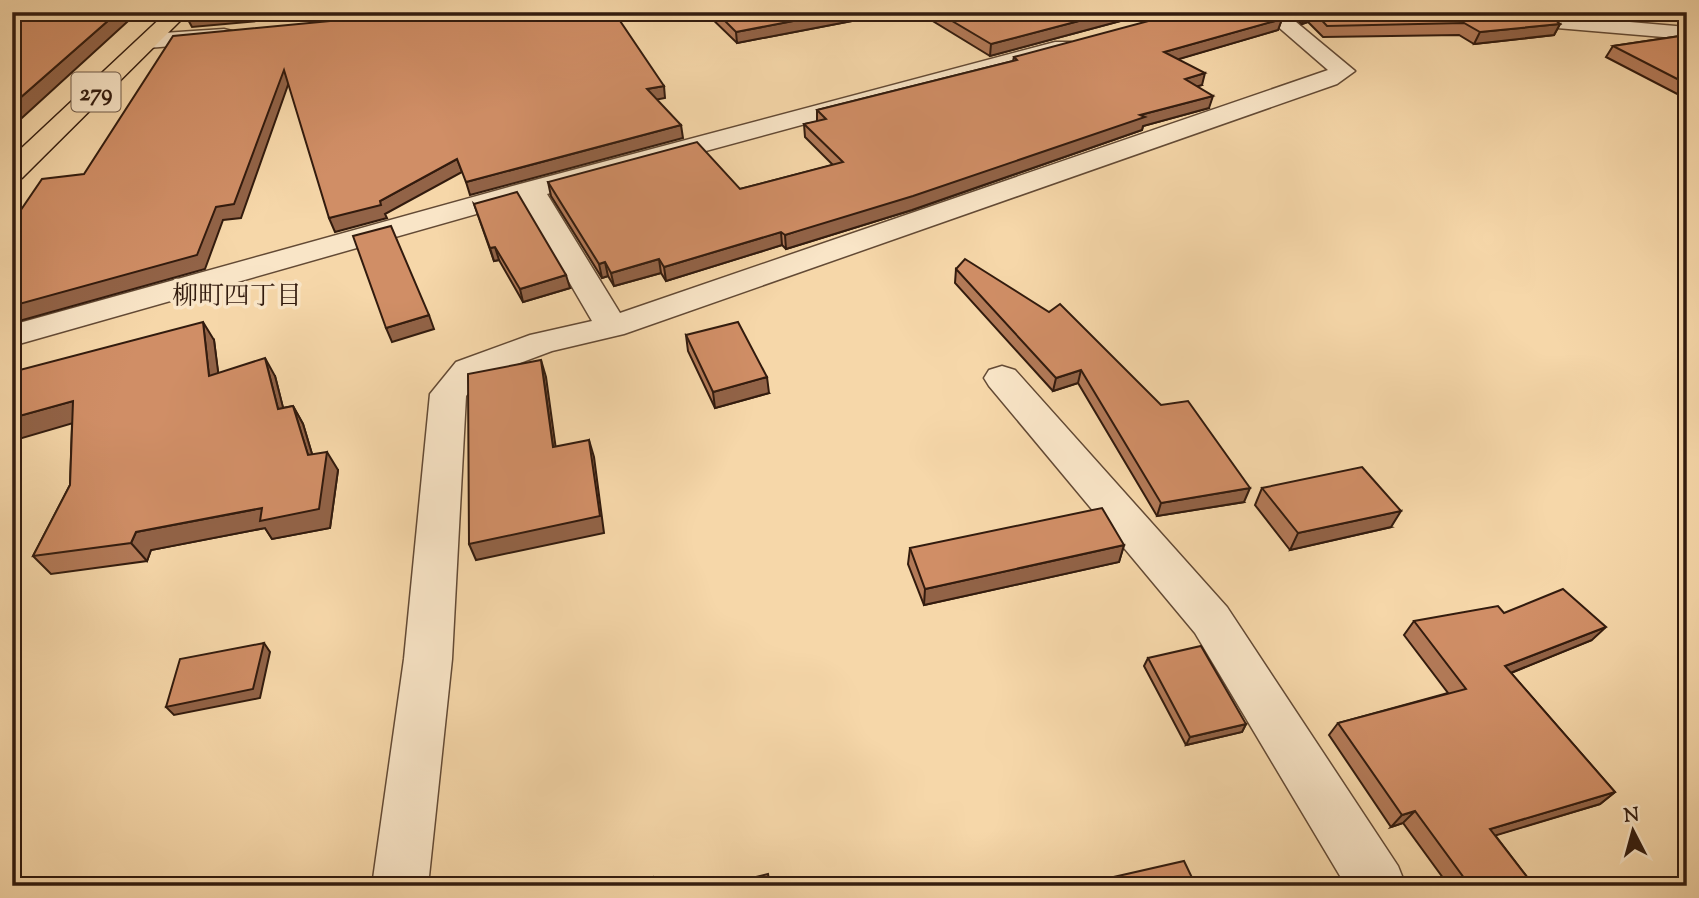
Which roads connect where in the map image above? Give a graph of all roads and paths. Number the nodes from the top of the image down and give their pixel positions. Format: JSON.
{"nodes":[{"id":1,"x":179,"y":12,"type":"edge"},
{"id":2,"x":1271,"y":12,"type":"edge"},
{"id":3,"x":1437,"y":12,"type":"edge"},
{"id":4,"x":1550,"y":18,"type":"edge"},
{"id":5,"x":250,"y":33,"type":"edge"},
{"id":6,"x":148,"y":41,"type":"junction"},
{"id":7,"x":1082,"y":41,"type":"edge"},
{"id":8,"x":1681,"y":42,"type":"edge"},
{"id":9,"x":12,"y":172,"type":"edge"},
{"id":10,"x":530,"y":190,"type":"junction"},
{"id":11,"x":612,"y":327,"type":"junction"},
{"id":12,"x":12,"y":336,"type":"edge"},
{"id":13,"x":1002,"y":377,"type":"dead end"},
{"id":14,"x":400,"y":886,"type":"edge"},
{"id":15,"x":1378,"y":886,"type":"edge"}],
"edges":[{"from":1,"to":6,"type":"highway","number":"279"},
{"from":2,"to":11,"type":"street"},
{"from":3,"to":4,"type":"street"},
{"from":4,"to":8,"type":"street"},
{"from":5,"to":6,"type":"street"},
{"from":6,"to":9,"type":"highway","number":"279"},
{"from":7,"to":10,"type":"street"},
{"from":10,"to":11,"type":"street"},
{"from":10,"to":12,"type":"street"},
{"from":11,"to":14,"type":"street"},
{"from":13,"to":15,"type":"street"}]}
